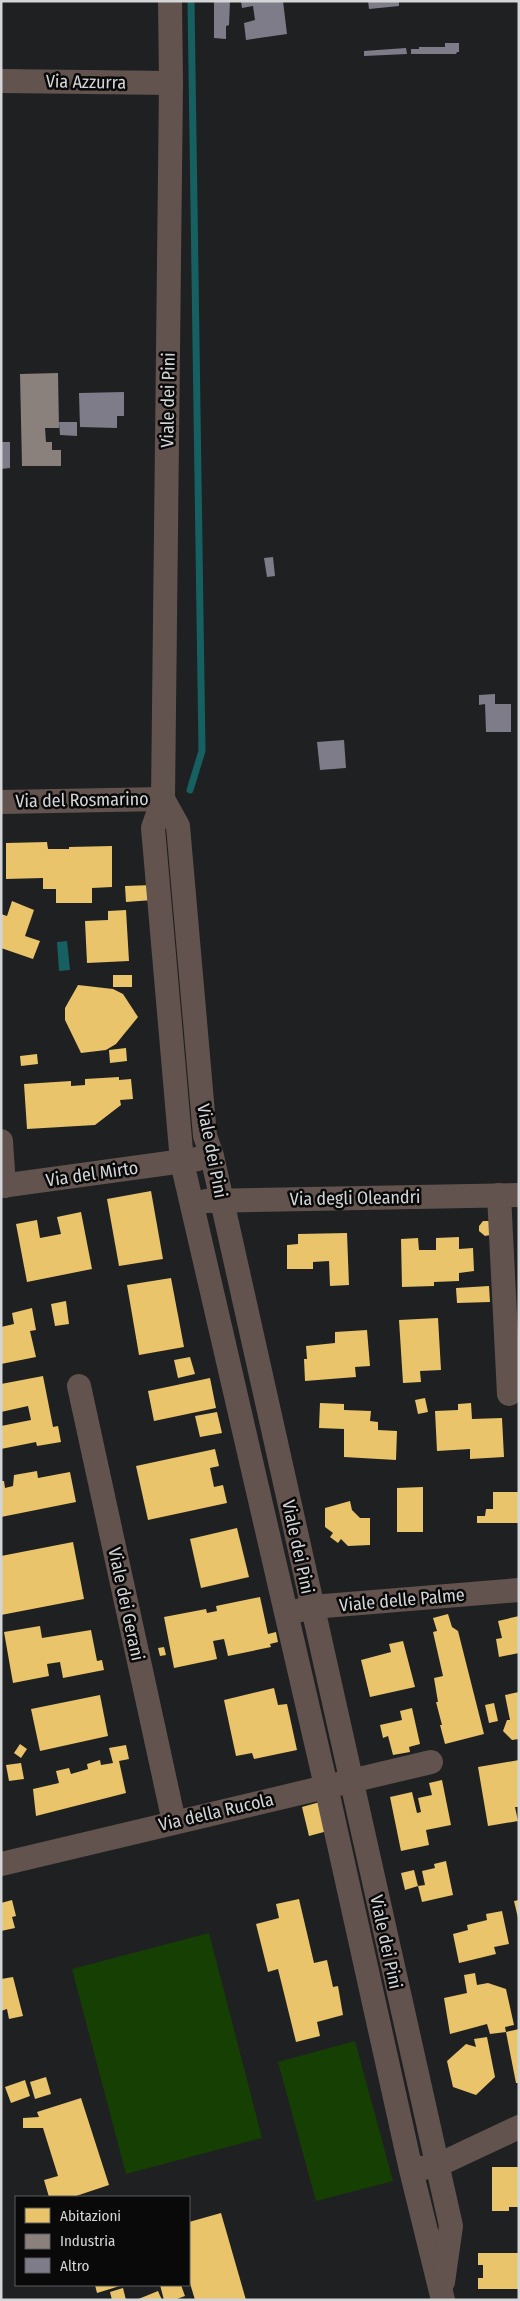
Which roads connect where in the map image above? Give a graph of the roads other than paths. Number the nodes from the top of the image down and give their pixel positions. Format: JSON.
{"nodes":[{"id":1,"x":170,"y":1,"type":"edge"},
{"id":2,"x":1,"y":80,"type":"edge"},
{"id":3,"x":171,"y":83,"type":"junction"},
{"id":4,"x":163,"y":799,"type":"junction"},
{"id":5,"x":1,"y":802,"type":"edge"},
{"id":6,"x":1,"y":1141,"type":"edge"},
{"id":7,"x":212,"y":1156,"type":"junction"},
{"id":8,"x":182,"y":1162,"type":"junction"},
{"id":9,"x":3,"y":1186,"type":"edge"},
{"id":10,"x":509,"y":1195,"type":"edge"},
{"id":11,"x":222,"y":1201,"type":"junction"},
{"id":12,"x":191,"y":1202,"type":"junction"},
{"id":13,"x":79,"y":1386,"type":"dead end"},
{"id":14,"x":509,"y":1394,"type":"dead end"},
{"id":15,"x":519,"y":1590,"type":"edge"},
{"id":16,"x":312,"y":1608,"type":"junction"},
{"id":17,"x":287,"y":1613,"type":"junction"},
{"id":18,"x":432,"y":1762,"type":"dead end"},
{"id":19,"x":351,"y":1781,"type":"junction"},
{"id":20,"x":326,"y":1786,"type":"junction"},
{"id":21,"x":174,"y":1822,"type":"junction"},
{"id":22,"x":1,"y":1864,"type":"edge"},
{"id":23,"x":519,"y":2127,"type":"edge"},
{"id":24,"x":436,"y":2166,"type":"junction"},
{"id":25,"x":411,"y":2170,"type":"junction"},
{"id":26,"x":442,"y":2296,"type":"edge"}],
"edges":[{"from":1,"to":3,"type":"street","name":"Viale dei Pini"},
{"from":2,"to":3,"type":"street","name":"Via Azzurra"},
{"from":3,"to":4,"type":"street","name":"Viale dei Pini"},
{"from":4,"to":5,"type":"street","name":"Via del Rosmarino"},
{"from":4,"to":7,"type":"street","name":"Viale dei Pini"},
{"from":4,"to":8,"type":"street","name":"Viale dei Pini"},
{"from":6,"to":9,"type":"street"},
{"from":7,"to":8,"type":"street","name":"Via del Mirto"},
{"from":7,"to":11,"type":"street","name":"Viale dei Pini"},
{"from":8,"to":9,"type":"street","name":"Via del Mirto"},
{"from":8,"to":12,"type":"street","name":"Viale dei Pini"},
{"from":10,"to":11,"type":"street","name":"Via degli Oleandri"},
{"from":10,"to":14,"type":"street"},
{"from":11,"to":12,"type":"street","name":"Via degli Oleandri"},
{"from":11,"to":16,"type":"street","name":"Viale dei Pini"},
{"from":12,"to":17,"type":"street","name":"Viale dei Pini"},
{"from":13,"to":21,"type":"street","name":"Viale dei Gerani"},
{"from":15,"to":16,"type":"street","name":"Viale delle Palme"},
{"from":16,"to":17,"type":"street","name":"Viale delle Palme"},
{"from":16,"to":19,"type":"street","name":"Viale dei Pini"},
{"from":17,"to":20,"type":"street","name":"Viale dei Pini"},
{"from":18,"to":19,"type":"street","name":"Via della Rucola"},
{"from":19,"to":20,"type":"street","name":"Via della Rucola"},
{"from":19,"to":24,"type":"street","name":"Viale dei Pini"},
{"from":20,"to":21,"type":"street","name":"Via della Rucola"},
{"from":20,"to":25,"type":"street","name":"Viale dei Pini"},
{"from":21,"to":22,"type":"street","name":"Via della Rucola"},
{"from":23,"to":24,"type":"street"},
{"from":24,"to":25,"type":"street"},
{"from":24,"to":26,"type":"street","name":"Viale dei Pini"},
{"from":25,"to":26,"type":"street","name":"Viale dei Pini"}]}
